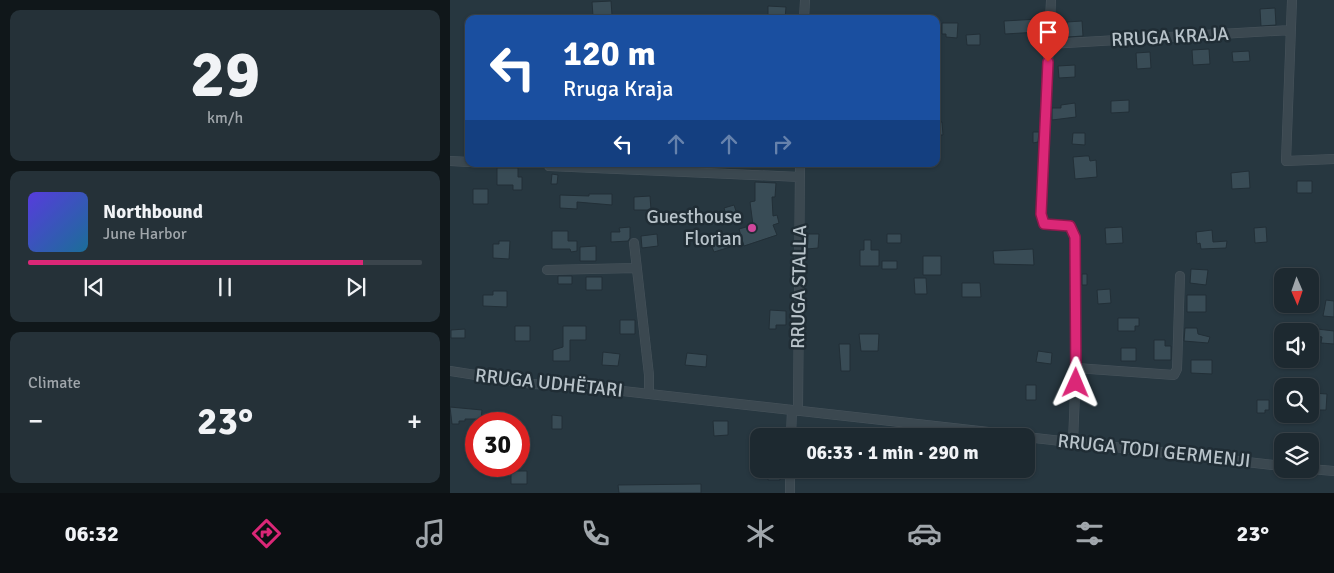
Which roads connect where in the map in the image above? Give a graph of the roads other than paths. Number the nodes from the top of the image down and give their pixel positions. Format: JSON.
{"nodes":[{"id":1,"x":805,"y":0,"type":"edge"},
{"id":2,"x":1051,"y":0,"type":"edge"},
{"id":3,"x":1292,"y":0,"type":"edge"},
{"id":4,"x":804,"y":15,"type":"edge"},
{"id":5,"x":1291,"y":30,"type":"junction"},
{"id":6,"x":1049,"y":44,"type":"junction"},
{"id":7,"x":1334,"y":159,"type":"edge"},
{"id":8,"x":450,"y":161,"type":"edge"},
{"id":9,"x":465,"y":162,"type":"edge"},
{"id":10,"x":572,"y":167,"type":"edge"},
{"id":11,"x":800,"y":167,"type":"edge"},
{"id":12,"x":800,"y":177,"type":"junction"},
{"id":13,"x":634,"y":243,"type":"dead end"},
{"id":14,"x":635,"y":268,"type":"junction"},
{"id":15,"x":547,"y":270,"type":"dead end"},
{"id":16,"x":1180,"y":276,"type":"dead end"},
{"id":17,"x":1076,"y":368,"type":"junction"},
{"id":18,"x":450,"y":372,"type":"edge"},
{"id":19,"x":649,"y":394,"type":"junction"},
{"id":20,"x":795,"y":410,"type":"junction"},
{"id":21,"x":793,"y":428,"type":"edge"},
{"id":22,"x":954,"y":428,"type":"edge"},
{"id":23,"x":1035,"y":437,"type":"edge"},
{"id":24,"x":1073,"y":442,"type":"junction"},
{"id":25,"x":1274,"y":465,"type":"edge"},
{"id":26,"x":1319,"y":470,"type":"edge"},
{"id":27,"x":1334,"y":472,"type":"edge"},
{"id":28,"x":790,"y":478,"type":"edge"},
{"id":29,"x":790,"y":493,"type":"edge"}],
"edges":[{"from":1,"to":4,"type":"street"},
{"from":2,"to":6,"type":"street"},
{"from":3,"to":5,"type":"street"},
{"from":5,"to":6,"type":"street","name":"RRUGA KRAJA"},
{"from":5,"to":7,"type":"street"},
{"from":6,"to":17,"type":"street"},
{"from":8,"to":9,"type":"street"},
{"from":10,"to":12,"type":"street"},
{"from":11,"to":12,"type":"street","name":"RRUGA STALLA"},
{"from":12,"to":20,"type":"street","name":"RRUGA STALLA"},
{"from":13,"to":14,"type":"street","name":"RRUGA UDHËTARI"},
{"from":14,"to":15,"type":"street"},
{"from":14,"to":19,"type":"street","name":"RRUGA UDHËTARI"},
{"from":16,"to":17,"type":"street"},
{"from":17,"to":24,"type":"street"},
{"from":18,"to":19,"type":"street","name":"RRUGA UDHËTARI"},
{"from":19,"to":20,"type":"street","name":"RRUGA UDHËTARI"},
{"from":20,"to":21,"type":"street","name":"RRUGA STALLA"},
{"from":20,"to":22,"type":"street","name":"RRUGA TODI GERMENJI"},
{"from":23,"to":24,"type":"street","name":"RRUGA TODI GERMENJI"},
{"from":24,"to":25,"type":"street","name":"RRUGA TODI GERMENJI"},
{"from":26,"to":27,"type":"street"},
{"from":28,"to":29,"type":"street"}]}
